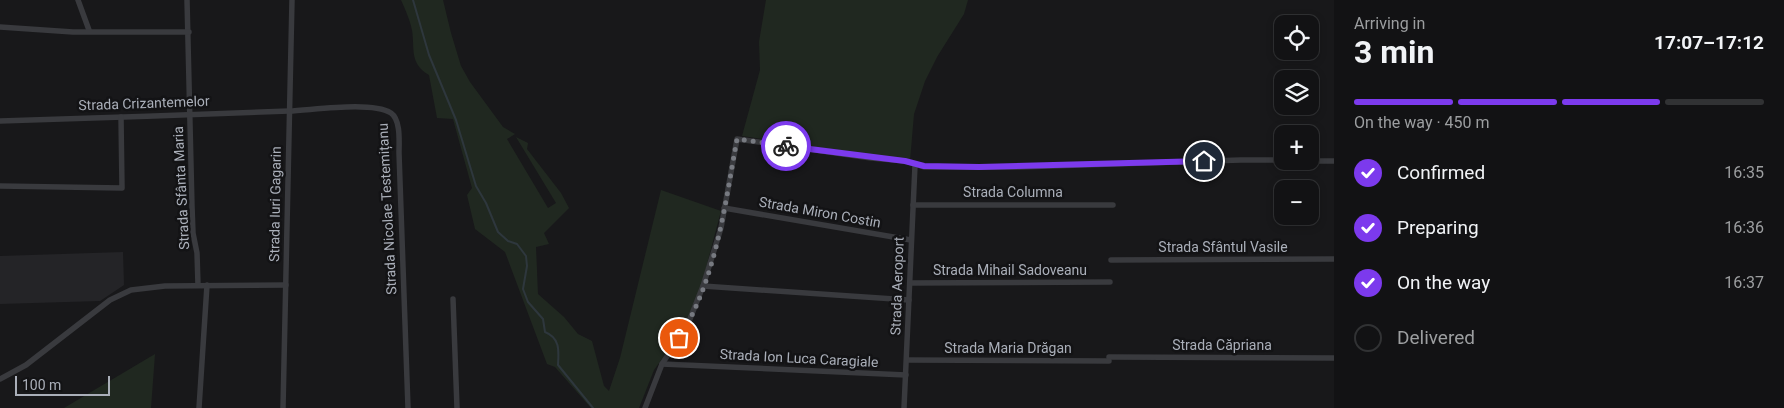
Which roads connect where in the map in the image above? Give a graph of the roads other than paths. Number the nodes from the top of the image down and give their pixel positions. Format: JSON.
{"nodes":[{"id":1,"x":78,"y":0,"type":"edge"},
{"id":2,"x":187,"y":0,"type":"edge"},
{"id":3,"x":292,"y":0,"type":"edge"},
{"id":4,"x":0,"y":27,"type":"edge"},
{"id":5,"x":89,"y":30,"type":"junction"},
{"id":6,"x":189,"y":32,"type":"junction"},
{"id":7,"x":290,"y":111,"type":"junction"},
{"id":8,"x":190,"y":114,"type":"junction"},
{"id":9,"x":121,"y":117,"type":"junction"},
{"id":10,"x":0,"y":121,"type":"edge"},
{"id":11,"x":1274,"y":160,"type":"edge"},
{"id":12,"x":1319,"y":161,"type":"edge"},
{"id":13,"x":1334,"y":161,"type":"edge"},
{"id":14,"x":916,"y":165,"type":"junction"},
{"id":15,"x":0,"y":186,"type":"edge"},
{"id":16,"x":913,"y":205,"type":"junction"},
{"id":17,"x":1113,"y":205,"type":"dead end"},
{"id":18,"x":724,"y":208,"type":"junction"},
{"id":19,"x":911,"y":240,"type":"junction"},
{"id":20,"x":1334,"y":258,"type":"edge"},
{"id":21,"x":1111,"y":260,"type":"dead end"},
{"id":22,"x":1110,"y":282,"type":"dead end"},
{"id":23,"x":910,"y":283,"type":"junction"},
{"id":24,"x":198,"y":285,"type":"junction"},
{"id":25,"x":207,"y":285,"type":"junction"},
{"id":26,"x":286,"y":285,"type":"junction"},
{"id":27,"x":703,"y":286,"type":"junction"},
{"id":28,"x":452,"y":299,"type":"dead end"},
{"id":29,"x":909,"y":300,"type":"junction"},
{"id":30,"x":1334,"y":358,"type":"edge"},
{"id":31,"x":1109,"y":359,"type":"joint"},
{"id":32,"x":907,"y":360,"type":"junction"},
{"id":33,"x":662,"y":364,"type":"junction"},
{"id":34,"x":906,"y":375,"type":"junction"},
{"id":35,"x":0,"y":379,"type":"edge"},
{"id":36,"x":198,"y":408,"type":"edge"},
{"id":37,"x":282,"y":408,"type":"edge"},
{"id":38,"x":408,"y":408,"type":"edge"},
{"id":39,"x":457,"y":408,"type":"edge"},
{"id":40,"x":645,"y":408,"type":"edge"},
{"id":41,"x":904,"y":408,"type":"edge"}],
"edges":[{"from":1,"to":5,"type":"street"},
{"from":2,"to":6,"type":"street","name":"Strada Sfânta Maria"},
{"from":3,"to":7,"type":"street","name":"Strada Iuri Gagarin"},
{"from":4,"to":5,"type":"street"},
{"from":5,"to":6,"type":"street"},
{"from":6,"to":8,"type":"street","name":"Strada Sfânta Maria"},
{"from":7,"to":8,"type":"street","name":"Strada Crizantemelor"},
{"from":7,"to":26,"type":"street","name":"Strada Iuri Gagarin"},
{"from":7,"to":38,"type":"street","name":"Strada Nicolae Testemițanu"},
{"from":8,"to":9,"type":"street","name":"Strada Crizantemelor"},
{"from":8,"to":24,"type":"street","name":"Strada Sfânta Maria"},
{"from":9,"to":10,"type":"street","name":"Strada Crizantemelor"},
{"from":9,"to":15,"type":"street"},
{"from":11,"to":14,"type":"street"},
{"from":12,"to":13,"type":"street"},
{"from":14,"to":16,"type":"street","name":"Strada Aeroport"},
{"from":14,"to":18,"type":"street"},
{"from":16,"to":17,"type":"street","name":"Strada Columna"},
{"from":16,"to":19,"type":"street","name":"Strada Aeroport"},
{"from":18,"to":19,"type":"street","name":"Strada Miron Costin"},
{"from":18,"to":27,"type":"street"},
{"from":19,"to":23,"type":"street","name":"Strada Aeroport"},
{"from":20,"to":21,"type":"street","name":"Strada Sfântul Vasile"},
{"from":22,"to":23,"type":"street","name":"Strada Mihail Sadoveanu"},
{"from":23,"to":29,"type":"street","name":"Strada Aeroport"},
{"from":24,"to":25,"type":"street"},
{"from":24,"to":35,"type":"street"},
{"from":25,"to":26,"type":"street"},
{"from":25,"to":36,"type":"street"},
{"from":26,"to":37,"type":"street","name":"Strada Iuri Gagarin"},
{"from":27,"to":29,"type":"street"},
{"from":27,"to":33,"type":"street"},
{"from":28,"to":39,"type":"street"},
{"from":29,"to":32,"type":"street","name":"Strada Aeroport"},
{"from":30,"to":31,"type":"street","name":"Strada Căpriana"},
{"from":31,"to":32,"type":"street","name":"Strada Maria Drăgan"},
{"from":32,"to":34,"type":"street","name":"Strada Aeroport"},
{"from":33,"to":34,"type":"street","name":"Strada Ion Luca Caragiale"},
{"from":33,"to":40,"type":"street"},
{"from":34,"to":41,"type":"street","name":"Strada Aeroport"}]}
